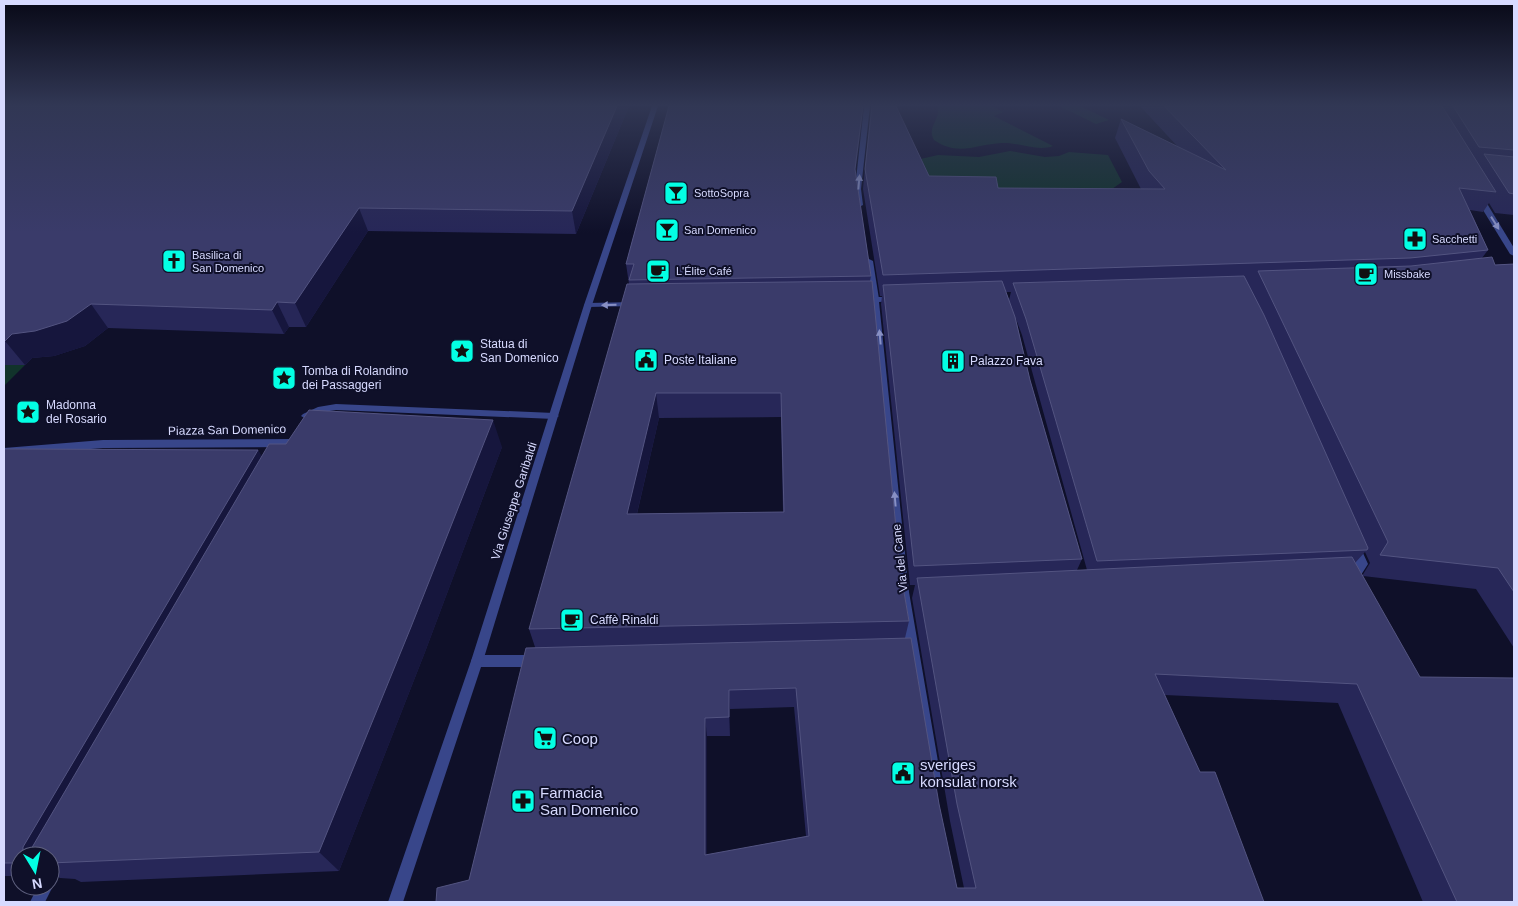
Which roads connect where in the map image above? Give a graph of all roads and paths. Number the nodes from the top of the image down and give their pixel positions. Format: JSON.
{"nodes":[{"id":1,"x":641,"y":148,"type":"edge"},
{"id":2,"x":862,"y":148,"type":"edge"},
{"id":3,"x":1472,"y":186,"type":"edge"},
{"id":4,"x":860,"y":213,"type":"edge"},
{"id":5,"x":1514,"y":254,"type":"edge"},
{"id":6,"x":868,"y":257,"type":"edge"},
{"id":7,"x":904,"y":298,"type":"edge"},
{"id":8,"x":875,"y":299,"type":"junction"},
{"id":9,"x":853,"y":300,"type":"edge"},
{"id":10,"x":640,"y":304,"type":"edge"},
{"id":11,"x":588,"y":305,"type":"junction"},
{"id":12,"x":554,"y":416,"type":"junction"},
{"id":13,"x":303,"y":422,"type":"edge"},
{"id":14,"x":4,"y":452,"type":"edge"},
{"id":15,"x":285,"y":456,"type":"edge"},
{"id":16,"x":1350,"y":537,"type":"edge"},
{"id":17,"x":1337,"y":573,"type":"edge"},
{"id":18,"x":551,"y":660,"type":"edge"},
{"id":19,"x":477,"y":661,"type":"junction"},
{"id":20,"x":936,"y":792,"type":"edge"},
{"id":21,"x":395,"y":902,"type":"edge"}],
"edges":[{"from":1,"to":11,"type":"street","name":"Via Giuseppe Garibaldi"},
{"from":4,"to":2,"type":"street","one_way":true},
{"from":3,"to":5,"type":"street","one_way":true},
{"from":6,"to":8,"type":"street","name":"Via del Cane"},
{"from":7,"to":8,"type":"street"},
{"from":8,"to":9,"type":"street"},
{"from":20,"to":8,"type":"street","name":"Via del Cane","one_way":true},
{"from":10,"to":11,"type":"street","one_way":true},
{"from":11,"to":12,"type":"street","name":"Via Giuseppe Garibaldi"},
{"from":12,"to":13,"type":"street","name":"Piazza San Domenico"},
{"from":12,"to":19,"type":"street","name":"Via Giuseppe Garibaldi"},
{"from":14,"to":15,"type":"street","name":"Piazza San Domenico"},
{"from":16,"to":17,"type":"street"},
{"from":18,"to":19,"type":"street"},
{"from":19,"to":21,"type":"street","name":"Via Giuseppe Garibaldi"}]}
